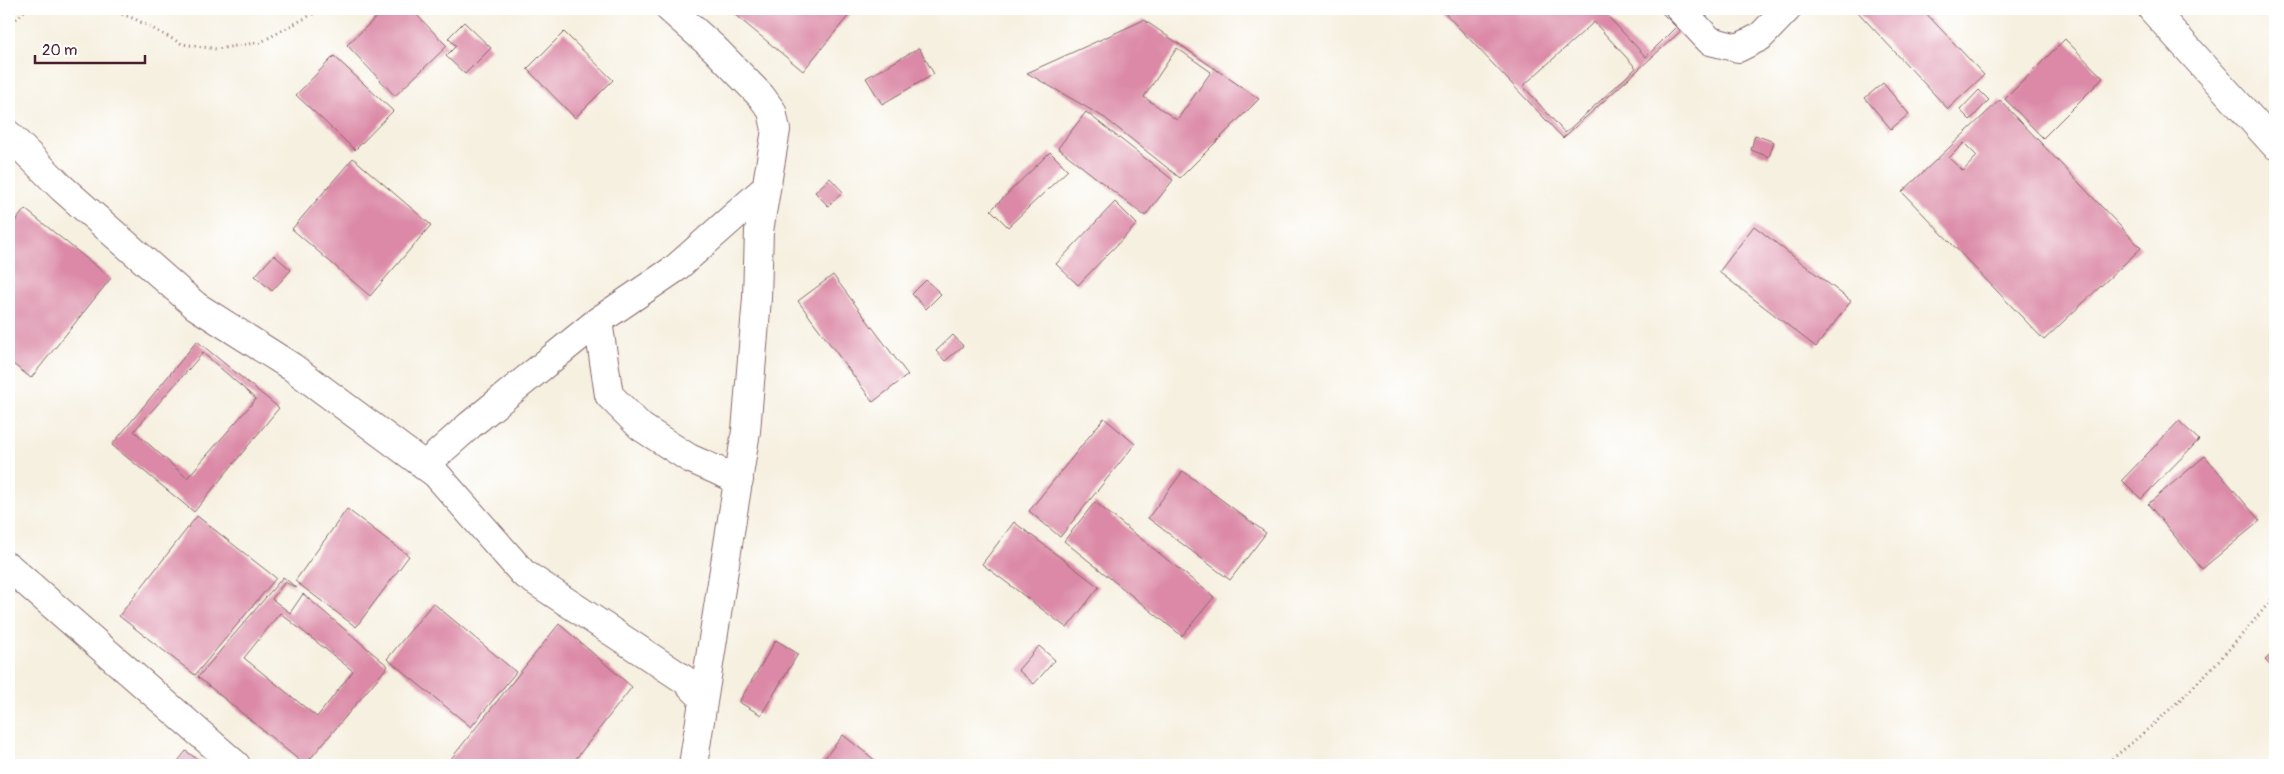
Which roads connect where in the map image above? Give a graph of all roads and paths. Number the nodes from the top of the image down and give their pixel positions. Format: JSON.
{"nodes":[{"id":1,"x":26,"y":9,"type":"edge"},
{"id":2,"x":108,"y":9,"type":"edge"},
{"id":3,"x":322,"y":9,"type":"edge"},
{"id":4,"x":670,"y":9,"type":"edge"},
{"id":5,"x":1680,"y":9,"type":"edge"},
{"id":6,"x":1787,"y":9,"type":"edge"},
{"id":7,"x":2152,"y":9,"type":"edge"},
{"id":8,"x":9,"y":26,"type":"edge"},
{"id":9,"x":9,"y":135,"type":"edge"},
{"id":10,"x":2275,"y":145,"type":"edge"},
{"id":11,"x":766,"y":188,"type":"junction"},
{"id":12,"x":598,"y":321,"type":"junction"},
{"id":13,"x":424,"y":466,"type":"junction"},
{"id":14,"x":739,"y":480,"type":"junction"},
{"id":15,"x":9,"y":567,"type":"edge"},
{"id":16,"x":2275,"y":596,"type":"edge"},
{"id":17,"x":702,"y":698,"type":"junction"},
{"id":18,"x":236,"y":765,"type":"edge"},
{"id":19,"x":693,"y":765,"type":"edge"},
{"id":20,"x":2104,"y":765,"type":"edge"}],
"edges":[{"from":1,"to":8,"type":"path"},
{"from":2,"to":3,"type":"path"},
{"from":4,"to":11,"type":"street"},
{"from":5,"to":6,"type":"street"},
{"from":7,"to":10,"type":"street"},
{"from":9,"to":13,"type":"street"},
{"from":11,"to":12,"type":"street"},
{"from":11,"to":14,"type":"street"},
{"from":12,"to":13,"type":"street"},
{"from":12,"to":14,"type":"street"},
{"from":13,"to":17,"type":"street"},
{"from":14,"to":17,"type":"street"},
{"from":15,"to":18,"type":"street"},
{"from":16,"to":20,"type":"path"},
{"from":17,"to":19,"type":"street"}]}
